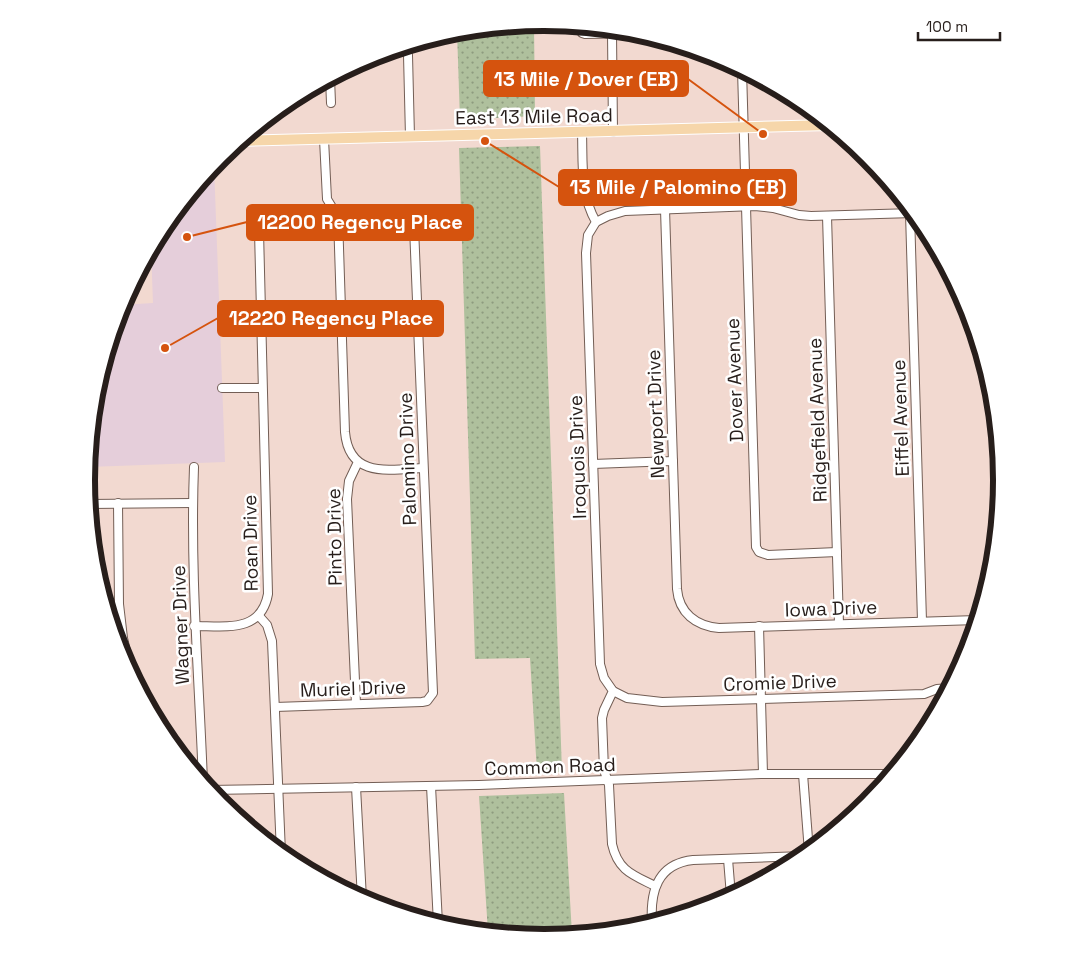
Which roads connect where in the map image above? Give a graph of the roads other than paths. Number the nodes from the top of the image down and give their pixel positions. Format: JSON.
{"nodes":[{"id":1,"x":612,"y":37,"type":"edge"},
{"id":2,"x":407,"y":53,"type":"edge"},
{"id":3,"x":742,"y":78,"type":"edge"},
{"id":4,"x":330,"y":86,"type":"edge"},
{"id":5,"x":330,"y":103,"type":"dead end"},
{"id":6,"x":820,"y":126,"type":"edge"},
{"id":7,"x":744,"y":128,"type":"junction"},
{"id":8,"x":582,"y":132,"type":"junction"},
{"id":9,"x":613,"y":132,"type":"junction"},
{"id":10,"x":256,"y":136,"type":"edge"},
{"id":11,"x":410,"y":137,"type":"junction"},
{"id":12,"x":324,"y":139,"type":"junction"},
{"id":13,"x":746,"y":206,"type":"junction"},
{"id":14,"x":332,"y":208,"type":"junction"},
{"id":15,"x":665,"y":209,"type":"junction"},
{"id":16,"x":904,"y":213,"type":"edge"},
{"id":17,"x":827,"y":216,"type":"junction"},
{"id":18,"x":338,"y":217,"type":"junction"},
{"id":19,"x":596,"y":222,"type":"junction"},
{"id":20,"x":912,"y":224,"type":"edge"},
{"id":21,"x":222,"y":388,"type":"dead end"},
{"id":22,"x":262,"y":388,"type":"junction"},
{"id":23,"x":673,"y":461,"type":"junction"},
{"id":24,"x":358,"y":462,"type":"junction"},
{"id":25,"x":593,"y":464,"type":"junction"},
{"id":26,"x":194,"y":467,"type":"dead end"},
{"id":27,"x":423,"y":468,"type":"junction"},
{"id":28,"x":192,"y":503,"type":"junction"},
{"id":29,"x":96,"y":504,"type":"edge"},
{"id":30,"x":118,"y":504,"type":"junction"},
{"id":31,"x":837,"y":552,"type":"junction"},
{"id":32,"x":259,"y":616,"type":"junction"},
{"id":33,"x":689,"y":616,"type":"joint"},
{"id":34,"x":970,"y":620,"type":"edge"},
{"id":35,"x":922,"y":621,"type":"junction"},
{"id":36,"x":839,"y":624,"type":"junction"},
{"id":37,"x":194,"y":626,"type":"junction"},
{"id":38,"x":759,"y":626,"type":"junction"},
{"id":39,"x":123,"y":634,"type":"edge"},
{"id":40,"x":941,"y":689,"type":"edge"},
{"id":41,"x":613,"y":690,"type":"junction"},
{"id":42,"x":431,"y":698,"type":"joint"},
{"id":43,"x":761,"y":699,"type":"junction"},
{"id":44,"x":356,"y":704,"type":"junction"},
{"id":45,"x":275,"y":707,"type":"junction"},
{"id":46,"x":202,"y":770,"type":"edge"},
{"id":47,"x":763,"y":774,"type":"junction"},
{"id":48,"x":803,"y":774,"type":"junction"},
{"id":49,"x":883,"y":774,"type":"edge"},
{"id":50,"x":607,"y":780,"type":"junction"},
{"id":51,"x":431,"y":786,"type":"junction"},
{"id":52,"x":356,"y":787,"type":"junction"},
{"id":53,"x":278,"y":789,"type":"junction"},
{"id":54,"x":220,"y":790,"type":"edge"},
{"id":55,"x":808,"y":842,"type":"edge"},
{"id":56,"x":281,"y":843,"type":"edge"},
{"id":57,"x":787,"y":857,"type":"edge"},
{"id":58,"x":728,"y":859,"type":"junction"},
{"id":59,"x":655,"y":886,"type":"junction"},
{"id":60,"x":730,"y":888,"type":"edge"},
{"id":61,"x":362,"y":890,"type":"edge"},
{"id":62,"x":438,"y":915,"type":"edge"},
{"id":63,"x":652,"y":915,"type":"edge"}],
"edges":[{"from":1,"to":9,"type":"street"},
{"from":2,"to":11,"type":"street"},
{"from":3,"to":7,"type":"street","name":"Dover Avenue"},
{"from":4,"to":5,"type":"street"},
{"from":6,"to":7,"type":"main road","name":"East 13 Mile Road"},
{"from":7,"to":9,"type":"main road","name":"East 13 Mile Road"},
{"from":7,"to":13,"type":"street","name":"Dover Avenue"},
{"from":8,"to":9,"type":"main road","name":"East 13 Mile Road"},
{"from":8,"to":11,"type":"main road","name":"East 13 Mile Road"},
{"from":8,"to":19,"type":"street"},
{"from":10,"to":12,"type":"main road","name":"East 13 Mile Road"},
{"from":11,"to":12,"type":"main road","name":"East 13 Mile Road"},
{"from":12,"to":14,"type":"street"},
{"from":13,"to":15,"type":"street"},
{"from":13,"to":17,"type":"street"},
{"from":13,"to":31,"type":"street","name":"Dover Avenue"},
{"from":14,"to":18,"type":"street"},
{"from":14,"to":22,"type":"street","name":"Roan Drive"},
{"from":15,"to":19,"type":"street"},
{"from":15,"to":23,"type":"street","name":"Newport Drive"},
{"from":16,"to":17,"type":"street"},
{"from":17,"to":31,"type":"street","name":"Ridgefield Avenue"},
{"from":18,"to":24,"type":"street"},
{"from":18,"to":27,"type":"street","name":"Palomino Drive"},
{"from":19,"to":25,"type":"street","name":"Iroquois Drive"},
{"from":20,"to":35,"type":"street","name":"Eiffel Avenue"},
{"from":21,"to":22,"type":"street"},
{"from":22,"to":32,"type":"street","name":"Roan Drive"},
{"from":23,"to":25,"type":"street"},
{"from":23,"to":33,"type":"street","name":"Newport Drive"},
{"from":24,"to":27,"type":"street"},
{"from":24,"to":44,"type":"street","name":"Pinto Drive"},
{"from":25,"to":41,"type":"street","name":"Iroquois Drive"},
{"from":26,"to":28,"type":"street","name":"Wagner Drive"},
{"from":27,"to":42,"type":"street","name":"Palomino Drive"},
{"from":28,"to":30,"type":"street"},
{"from":28,"to":37,"type":"street","name":"Wagner Drive"},
{"from":29,"to":30,"type":"street"},
{"from":30,"to":39,"type":"street"},
{"from":31,"to":36,"type":"street","name":"Ridgefield Avenue"},
{"from":32,"to":37,"type":"street"},
{"from":32,"to":45,"type":"street","name":"Roan Drive"},
{"from":33,"to":38,"type":"street","name":"Iowa Drive"},
{"from":34,"to":35,"type":"street","name":"Iowa Drive"},
{"from":35,"to":36,"type":"street","name":"Iowa Drive"},
{"from":36,"to":38,"type":"street","name":"Iowa Drive"},
{"from":37,"to":46,"type":"street","name":"Wagner Drive"},
{"from":38,"to":43,"type":"street"},
{"from":40,"to":43,"type":"street","name":"Cromie Drive"},
{"from":41,"to":43,"type":"street","name":"Cromie Drive"},
{"from":41,"to":50,"type":"street"},
{"from":42,"to":44,"type":"street","name":"Muriel Drive"},
{"from":43,"to":47,"type":"street"},
{"from":44,"to":45,"type":"street","name":"Muriel Drive"},
{"from":45,"to":53,"type":"street","name":"Roan Drive"},
{"from":47,"to":48,"type":"street","name":"Common Road"},
{"from":47,"to":50,"type":"street","name":"Common Road"},
{"from":48,"to":49,"type":"street","name":"Common Road"},
{"from":48,"to":55,"type":"street"},
{"from":50,"to":51,"type":"street","name":"Common Road"},
{"from":50,"to":59,"type":"street"},
{"from":51,"to":52,"type":"street","name":"Common Road"},
{"from":51,"to":62,"type":"street"},
{"from":52,"to":53,"type":"street","name":"Common Road"},
{"from":52,"to":61,"type":"street"},
{"from":53,"to":54,"type":"street","name":"Common Road"},
{"from":53,"to":56,"type":"street","name":"Roan Drive"},
{"from":57,"to":58,"type":"street"},
{"from":58,"to":59,"type":"street"},
{"from":58,"to":60,"type":"street"},
{"from":59,"to":63,"type":"street"}]}
